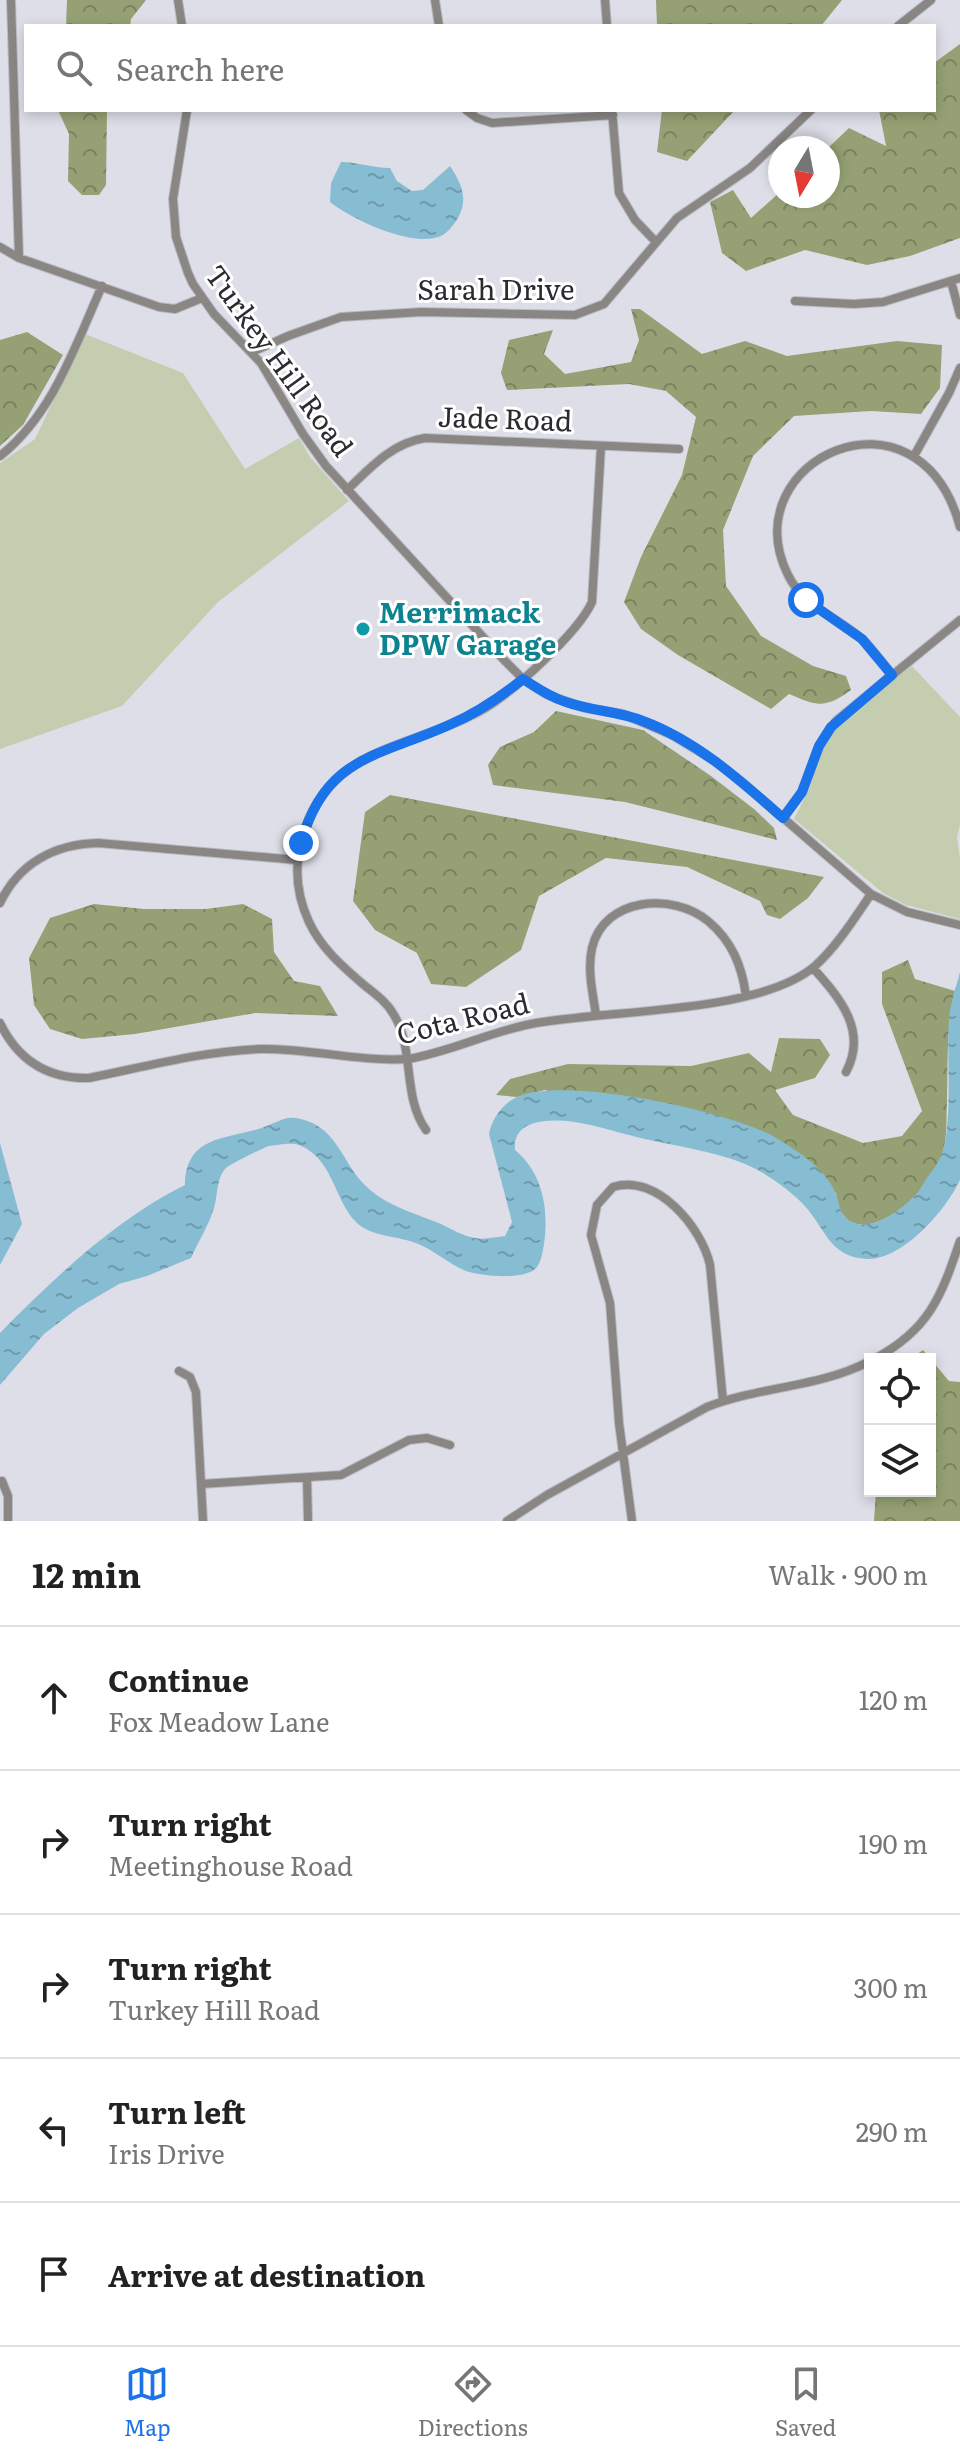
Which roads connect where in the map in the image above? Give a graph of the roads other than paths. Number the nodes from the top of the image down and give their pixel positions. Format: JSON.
{"nodes":[{"id":1,"x":11,"y":0,"type":"edge"},
{"id":2,"x":178,"y":0,"type":"edge"},
{"id":3,"x":435,"y":0,"type":"edge"},
{"id":4,"x":605,"y":0,"type":"edge"},
{"id":5,"x":931,"y":0,"type":"edge"},
{"id":6,"x":182,"y":24,"type":"edge"},
{"id":7,"x":439,"y":24,"type":"edge"},
{"id":8,"x":607,"y":24,"type":"edge"},
{"id":9,"x":901,"y":24,"type":"edge"},
{"id":10,"x":187,"y":112,"type":"edge"},
{"id":11,"x":469,"y":112,"type":"edge"},
{"id":12,"x":809,"y":112,"type":"edge"},
{"id":13,"x":613,"y":113,"type":"edge"},
{"id":14,"x":655,"y":241,"type":"junction"},
{"id":15,"x":0,"y":247,"type":"edge"},
{"id":16,"x":19,"y":258,"type":"junction"},
{"id":17,"x":955,"y":280,"type":"edge"},
{"id":18,"x":102,"y":286,"type":"junction"},
{"id":19,"x":202,"y":298,"type":"junction"},
{"id":20,"x":795,"y":301,"type":"dead end"},
{"id":21,"x":960,"y":315,"type":"edge"},
{"id":22,"x":252,"y":352,"type":"junction"},
{"id":23,"x":960,"y":368,"type":"edge"},
{"id":24,"x":601,"y":446,"type":"junction"},
{"id":25,"x":679,"y":449,"type":"dead end"},
{"id":26,"x":0,"y":456,"type":"edge"},
{"id":27,"x":914,"y":456,"type":"junction"},
{"id":28,"x":347,"y":490,"type":"junction"},
{"id":29,"x":960,"y":527,"type":"edge"},
{"id":30,"x":960,"y":620,"type":"edge"},
{"id":31,"x":892,"y":675,"type":"junction"},
{"id":32,"x":523,"y":679,"type":"junction"},
{"id":33,"x":783,"y":818,"type":"junction"},
{"id":34,"x":297,"y":860,"type":"junction"},
{"id":35,"x":871,"y":894,"type":"junction"},
{"id":36,"x":0,"y":903,"type":"edge"},
{"id":37,"x":957,"y":924,"type":"edge"},
{"id":38,"x":813,"y":968,"type":"junction"},
{"id":39,"x":746,"y":996,"type":"junction"},
{"id":40,"x":596,"y":1015,"type":"junction"},
{"id":41,"x":0,"y":1023,"type":"edge"},
{"id":42,"x":408,"y":1059,"type":"junction"},
{"id":43,"x":846,"y":1072,"type":"dead end"},
{"id":44,"x":426,"y":1130,"type":"dead end"},
{"id":45,"x":960,"y":1241,"type":"edge"},
{"id":46,"x":883,"y":1353,"type":"edge"},
{"id":47,"x":864,"y":1363,"type":"edge"},
{"id":48,"x":179,"y":1371,"type":"dead end"},
{"id":49,"x":723,"y":1401,"type":"junction"},
{"id":50,"x":450,"y":1445,"type":"dead end"},
{"id":51,"x":622,"y":1455,"type":"junction"},
{"id":52,"x":307,"y":1478,"type":"junction"},
{"id":53,"x":2,"y":1481,"type":"dead end"},
{"id":54,"x":201,"y":1484,"type":"junction"},
{"id":55,"x":8,"y":1521,"type":"edge"},
{"id":56,"x":203,"y":1521,"type":"edge"},
{"id":57,"x":308,"y":1521,"type":"edge"},
{"id":58,"x":507,"y":1521,"type":"edge"},
{"id":59,"x":632,"y":1521,"type":"edge"}],
"edges":[{"from":1,"to":16,"type":"street"},
{"from":2,"to":6,"type":"street"},
{"from":3,"to":7,"type":"street"},
{"from":4,"to":8,"type":"street"},
{"from":5,"to":9,"type":"street"},
{"from":10,"to":19,"type":"street","name":"Turkey Hill Road"},
{"from":11,"to":13,"type":"street"},
{"from":12,"to":14,"type":"street","name":"Sarah Drive"},
{"from":13,"to":14,"type":"street"},
{"from":14,"to":22,"type":"street","name":"Sarah Drive"},
{"from":15,"to":16,"type":"street"},
{"from":16,"to":18,"type":"street"},
{"from":17,"to":20,"type":"street"},
{"from":17,"to":21,"type":"street"},
{"from":18,"to":19,"type":"street"},
{"from":18,"to":26,"type":"street"},
{"from":19,"to":22,"type":"street","name":"Turkey Hill Road"},
{"from":22,"to":28,"type":"street","name":"Turkey Hill Road"},
{"from":23,"to":27,"type":"street"},
{"from":24,"to":25,"type":"street","name":"Jade Road"},
{"from":24,"to":28,"type":"street","name":"Jade Road"},
{"from":24,"to":32,"type":"street"},
{"from":27,"to":29,"type":"street"},
{"from":27,"to":31,"type":"street"},
{"from":28,"to":32,"type":"street","name":"Turkey Hill Road"},
{"from":30,"to":31,"type":"street"},
{"from":31,"to":33,"type":"street"},
{"from":32,"to":33,"type":"street","name":"Turkey Hill Road"},
{"from":32,"to":34,"type":"street"},
{"from":33,"to":35,"type":"street","name":"Turkey Hill Road"},
{"from":34,"to":36,"type":"street"},
{"from":34,"to":42,"type":"street"},
{"from":35,"to":37,"type":"street","name":"Turkey Hill Road"},
{"from":35,"to":38,"type":"street","name":"Cota Road"},
{"from":38,"to":39,"type":"street","name":"Cota Road"},
{"from":38,"to":43,"type":"street"},
{"from":39,"to":40,"type":"street","name":"Cota Road"},
{"from":39,"to":40,"type":"street"},
{"from":40,"to":42,"type":"street","name":"Cota Road"},
{"from":41,"to":42,"type":"street","name":"Cota Road"},
{"from":42,"to":44,"type":"street"},
{"from":45,"to":46,"type":"street"},
{"from":47,"to":49,"type":"street"},
{"from":48,"to":54,"type":"street"},
{"from":49,"to":51,"type":"street"},
{"from":49,"to":51,"type":"street"},
{"from":50,"to":52,"type":"street"},
{"from":51,"to":58,"type":"street"},
{"from":51,"to":59,"type":"street"},
{"from":52,"to":54,"type":"street"},
{"from":52,"to":57,"type":"street"},
{"from":53,"to":55,"type":"street"},
{"from":54,"to":56,"type":"street"}]}
